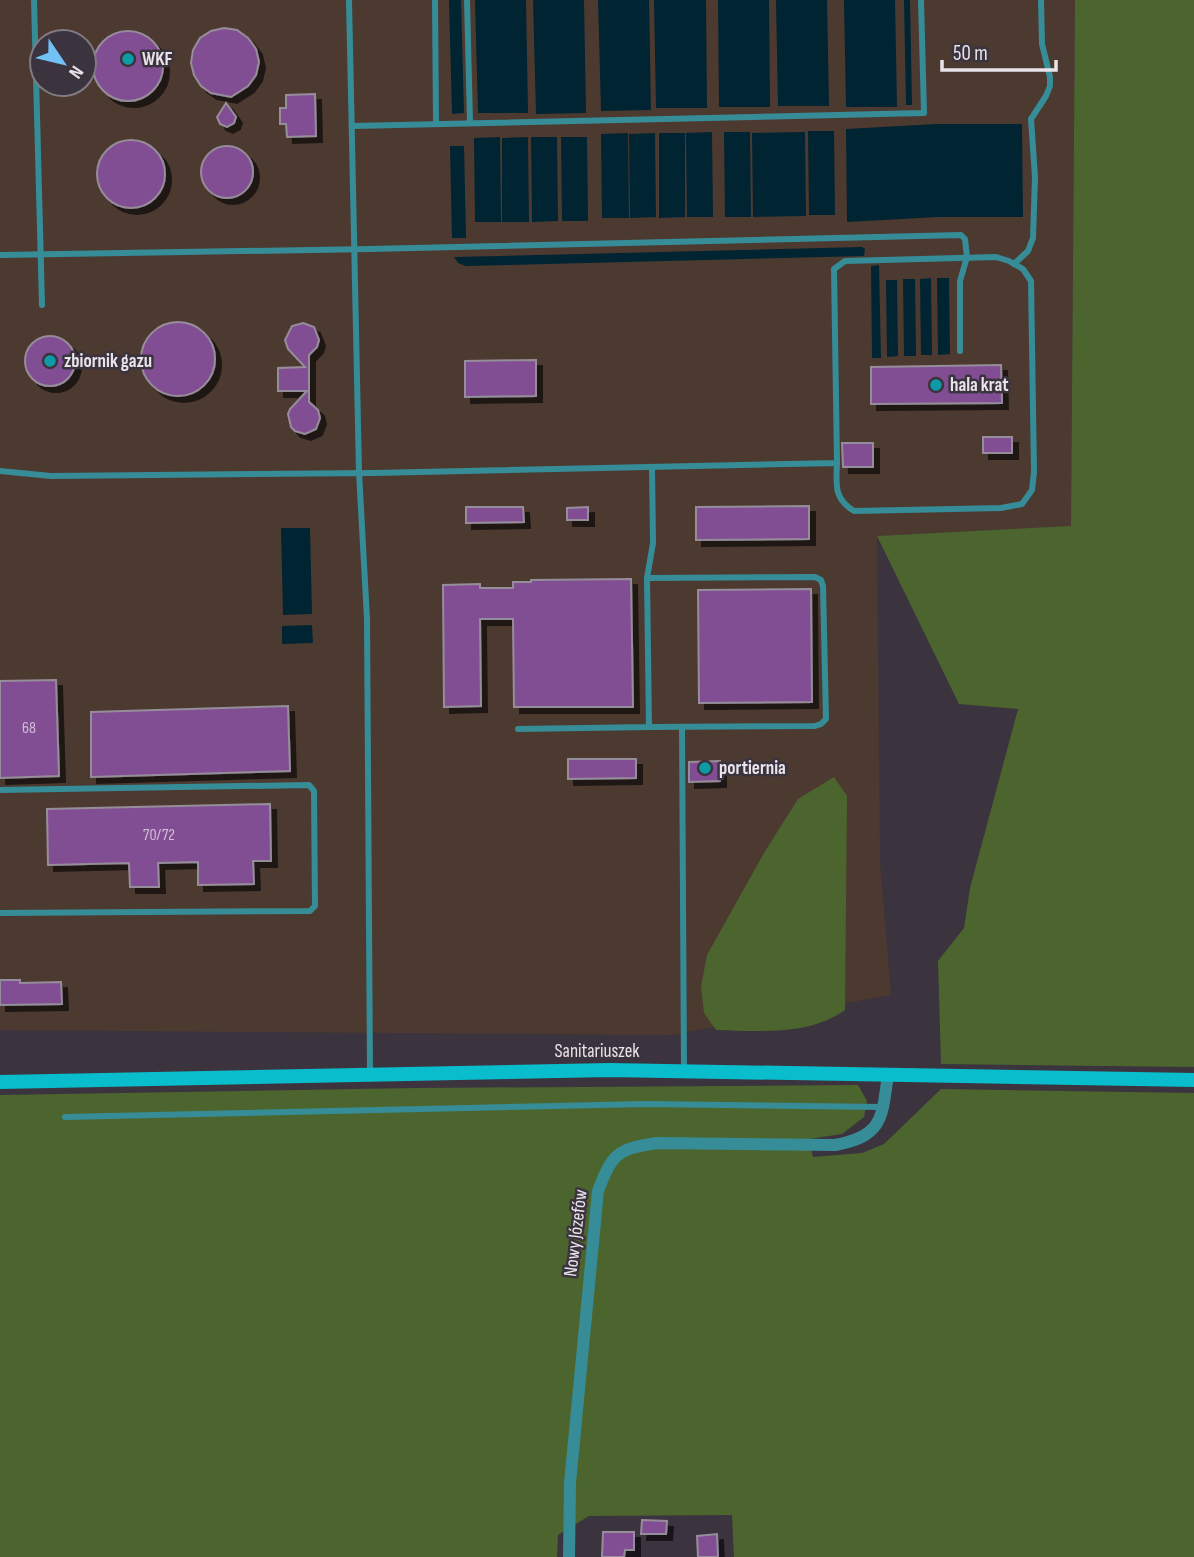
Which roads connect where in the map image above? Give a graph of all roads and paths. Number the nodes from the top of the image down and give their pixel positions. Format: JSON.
{"nodes":[{"id":1,"x":34,"y":0,"type":"edge"},
{"id":2,"x":349,"y":0,"type":"edge"},
{"id":3,"x":435,"y":0,"type":"edge"},
{"id":4,"x":467,"y":0,"type":"edge"},
{"id":5,"x":921,"y":0,"type":"edge"},
{"id":6,"x":1041,"y":0,"type":"edge"},
{"id":7,"x":470,"y":122,"type":"junction"},
{"id":8,"x":436,"y":123,"type":"junction"},
{"id":9,"x":353,"y":126,"type":"junction"},
{"id":10,"x":356,"y":249,"type":"junction"},
{"id":11,"x":39,"y":254,"type":"junction"},
{"id":12,"x":0,"y":255,"type":"edge"},
{"id":13,"x":967,"y":257,"type":"junction"},
{"id":14,"x":1014,"y":264,"type":"junction"},
{"id":15,"x":42,"y":305,"type":"dead end"},
{"id":16,"x":960,"y":351,"type":"dead end"},
{"id":17,"x":837,"y":463,"type":"junction"},
{"id":18,"x":652,"y":467,"type":"junction"},
{"id":19,"x":0,"y":471,"type":"edge"},
{"id":20,"x":359,"y":472,"type":"junction"},
{"id":21,"x":647,"y":578,"type":"junction"},
{"id":22,"x":649,"y":727,"type":"junction"},
{"id":23,"x":682,"y":727,"type":"junction"},
{"id":24,"x":518,"y":729,"type":"dead end"},
{"id":25,"x":0,"y":790,"type":"edge"},
{"id":26,"x":0,"y":913,"type":"edge"},
{"id":27,"x":684,"y":1071,"type":"junction"},
{"id":28,"x":370,"y":1074,"type":"junction"},
{"id":29,"x":888,"y":1074,"type":"junction"},
{"id":30,"x":1194,"y":1080,"type":"edge"},
{"id":31,"x":0,"y":1082,"type":"edge"},
{"id":32,"x":884,"y":1107,"type":"junction"},
{"id":33,"x":65,"y":1117,"type":"dead end"},
{"id":34,"x":569,"y":1557,"type":"edge"}],
"edges":[{"from":1,"to":11,"type":"lane"},
{"from":2,"to":9,"type":"lane"},
{"from":3,"to":8,"type":"lane"},
{"from":4,"to":7,"type":"lane"},
{"from":5,"to":7,"type":"lane"},
{"from":6,"to":14,"type":"lane"},
{"from":7,"to":8,"type":"lane"},
{"from":8,"to":9,"type":"lane"},
{"from":9,"to":10,"type":"lane"},
{"from":10,"to":11,"type":"lane"},
{"from":10,"to":13,"type":"lane"},
{"from":10,"to":20,"type":"lane"},
{"from":11,"to":12,"type":"lane"},
{"from":11,"to":15,"type":"lane"},
{"from":13,"to":14,"type":"lane"},
{"from":13,"to":16,"type":"lane"},
{"from":13,"to":17,"type":"lane"},
{"from":14,"to":17,"type":"lane"},
{"from":17,"to":18,"type":"lane"},
{"from":18,"to":20,"type":"lane"},
{"from":18,"to":21,"type":"lane"},
{"from":19,"to":20,"type":"lane"},
{"from":20,"to":28,"type":"lane"},
{"from":21,"to":22,"type":"lane"},
{"from":21,"to":23,"type":"lane"},
{"from":22,"to":23,"type":"lane"},
{"from":22,"to":24,"type":"lane"},
{"from":23,"to":27,"type":"lane"},
{"from":25,"to":26,"type":"lane"},
{"from":27,"to":28,"type":"street","name":"Sanitariuszek"},
{"from":27,"to":29,"type":"street","name":"Sanitariuszek"},
{"from":28,"to":31,"type":"street","name":"Sanitariuszek"},
{"from":29,"to":30,"type":"street","name":"Sanitariuszek"},
{"from":29,"to":32,"type":"street","name":"Nowy Józefów"},
{"from":32,"to":33,"type":"lane"},
{"from":32,"to":34,"type":"street","name":"Nowy Józefów"}]}
